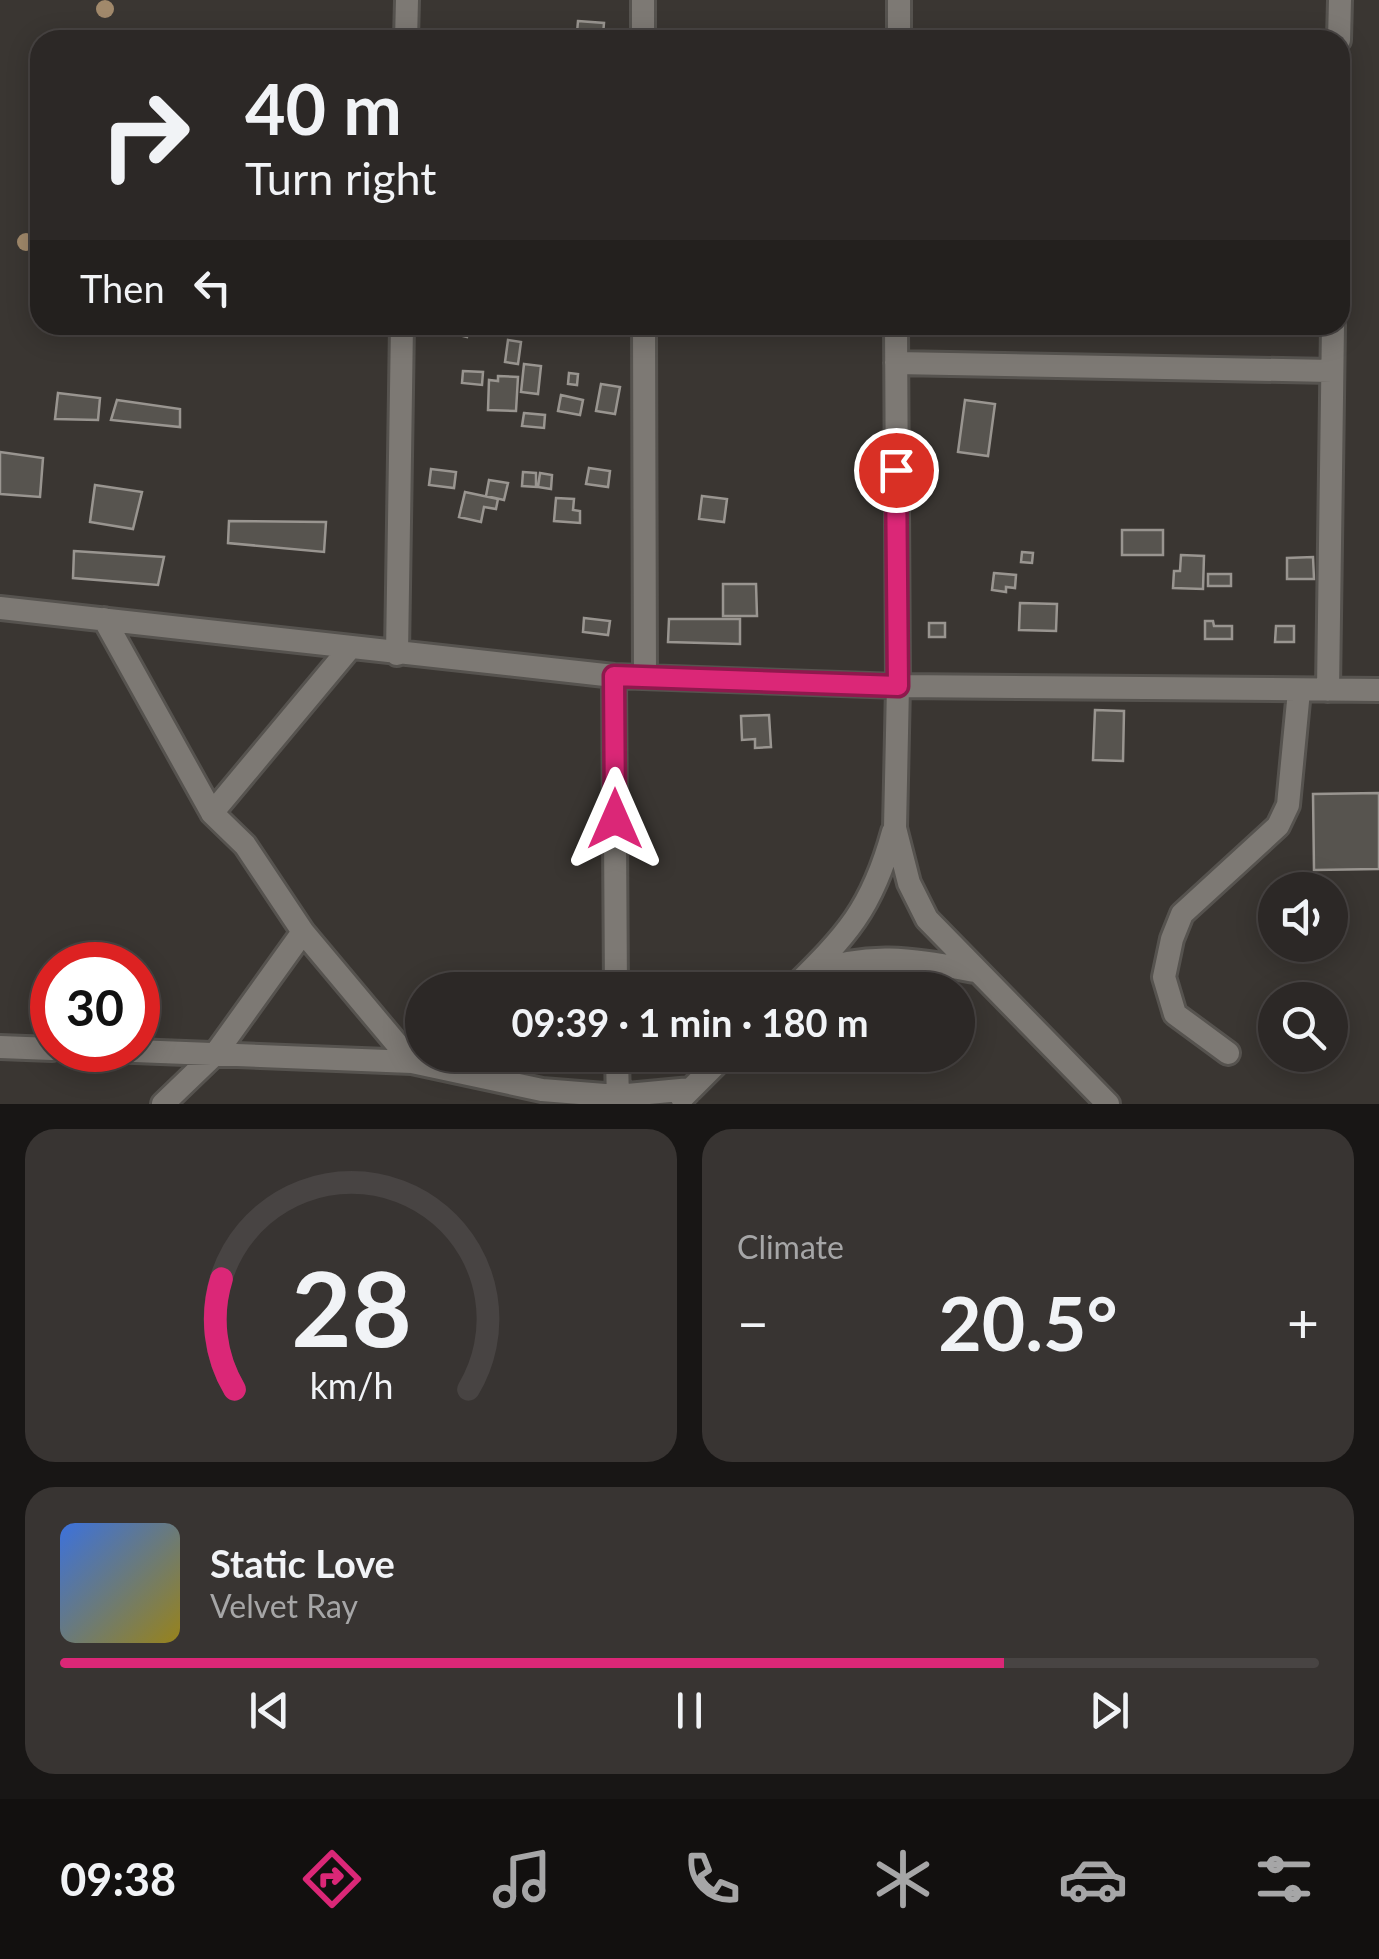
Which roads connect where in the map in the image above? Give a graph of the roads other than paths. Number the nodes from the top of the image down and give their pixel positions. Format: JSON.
{"nodes":[{"id":1,"x":407,"y":0,"type":"edge"},
{"id":2,"x":643,"y":0,"type":"edge"},
{"id":3,"x":899,"y":0,"type":"edge"},
{"id":4,"x":1340,"y":0,"type":"edge"},
{"id":5,"x":406,"y":30,"type":"edge"},
{"id":6,"x":643,"y":30,"type":"edge"},
{"id":7,"x":899,"y":30,"type":"edge"},
{"id":8,"x":1339,"y":30,"type":"edge"},
{"id":9,"x":402,"y":335,"type":"edge"},
{"id":10,"x":644,"y":335,"type":"edge"},
{"id":11,"x":896,"y":335,"type":"edge"},
{"id":12,"x":1333,"y":335,"type":"edge"},
{"id":13,"x":896,"y":363,"type":"junction"},
{"id":14,"x":1332,"y":371,"type":"junction"},
{"id":15,"x":0,"y":608,"type":"edge"},
{"id":16,"x":104,"y":620,"type":"junction"},
{"id":17,"x":350,"y":649,"type":"junction"},
{"id":18,"x":397,"y":654,"type":"junction"},
{"id":19,"x":614,"y":676,"type":"junction"},
{"id":20,"x":644,"y":677,"type":"junction"},
{"id":21,"x":898,"y":686,"type":"junction"},
{"id":22,"x":1328,"y":690,"type":"junction"},
{"id":23,"x":1379,"y":690,"type":"edge"},
{"id":24,"x":1299,"y":691,"type":"junction"},
{"id":25,"x":212,"y":813,"type":"junction"},
{"id":26,"x":894,"y":828,"type":"junction"},
{"id":27,"x":303,"y":932,"type":"junction"},
{"id":28,"x":975,"y":971,"type":"junction"},
{"id":29,"x":616,"y":972,"type":"edge"},
{"id":30,"x":809,"y":972,"type":"edge"},
{"id":31,"x":827,"y":972,"type":"edge"},
{"id":32,"x":0,"y":1047,"type":"edge"},
{"id":33,"x":30,"y":1048,"type":"edge"},
{"id":34,"x":160,"y":1051,"type":"edge"},
{"id":35,"x":216,"y":1053,"type":"junction"},
{"id":36,"x":405,"y":1054,"type":"edge"},
{"id":37,"x":1228,"y":1054,"type":"dead end"},
{"id":38,"x":405,"y":1062,"type":"edge"},
{"id":39,"x":451,"y":1072,"type":"edge"},
{"id":40,"x":616,"y":1072,"type":"edge"},
{"id":41,"x":709,"y":1072,"type":"edge"},
{"id":42,"x":550,"y":1097,"type":"edge"},
{"id":43,"x":683,"y":1097,"type":"edge"},
{"id":44,"x":617,"y":1100,"type":"edge"},
{"id":45,"x":163,"y":1104,"type":"edge"},
{"id":46,"x":1108,"y":1104,"type":"edge"}],
"edges":[{"from":1,"to":5,"type":"street"},
{"from":2,"to":6,"type":"street"},
{"from":3,"to":7,"type":"street"},
{"from":4,"to":8,"type":"street"},
{"from":9,"to":18,"type":"street"},
{"from":10,"to":20,"type":"street"},
{"from":11,"to":13,"type":"street"},
{"from":12,"to":14,"type":"street"},
{"from":13,"to":14,"type":"street"},
{"from":13,"to":21,"type":"street"},
{"from":14,"to":22,"type":"street"},
{"from":15,"to":16,"type":"street"},
{"from":16,"to":17,"type":"street"},
{"from":16,"to":25,"type":"street"},
{"from":17,"to":18,"type":"street"},
{"from":17,"to":25,"type":"street"},
{"from":18,"to":19,"type":"street"},
{"from":19,"to":20,"type":"street"},
{"from":19,"to":29,"type":"street"},
{"from":20,"to":21,"type":"street"},
{"from":21,"to":24,"type":"street"},
{"from":21,"to":26,"type":"street"},
{"from":22,"to":23,"type":"street"},
{"from":22,"to":24,"type":"street"},
{"from":24,"to":37,"type":"street"},
{"from":25,"to":27,"type":"street"},
{"from":26,"to":28,"type":"street"},
{"from":26,"to":30,"type":"street"},
{"from":27,"to":35,"type":"street"},
{"from":27,"to":36,"type":"street"},
{"from":28,"to":31,"type":"street"},
{"from":28,"to":46,"type":"street"},
{"from":32,"to":33,"type":"street"},
{"from":34,"to":35,"type":"street"},
{"from":35,"to":38,"type":"street"},
{"from":35,"to":45,"type":"street"},
{"from":39,"to":42,"type":"street"},
{"from":40,"to":44,"type":"street"},
{"from":41,"to":43,"type":"street"},
{"from":42,"to":44,"type":"street"},
{"from":43,"to":44,"type":"street"}]}
